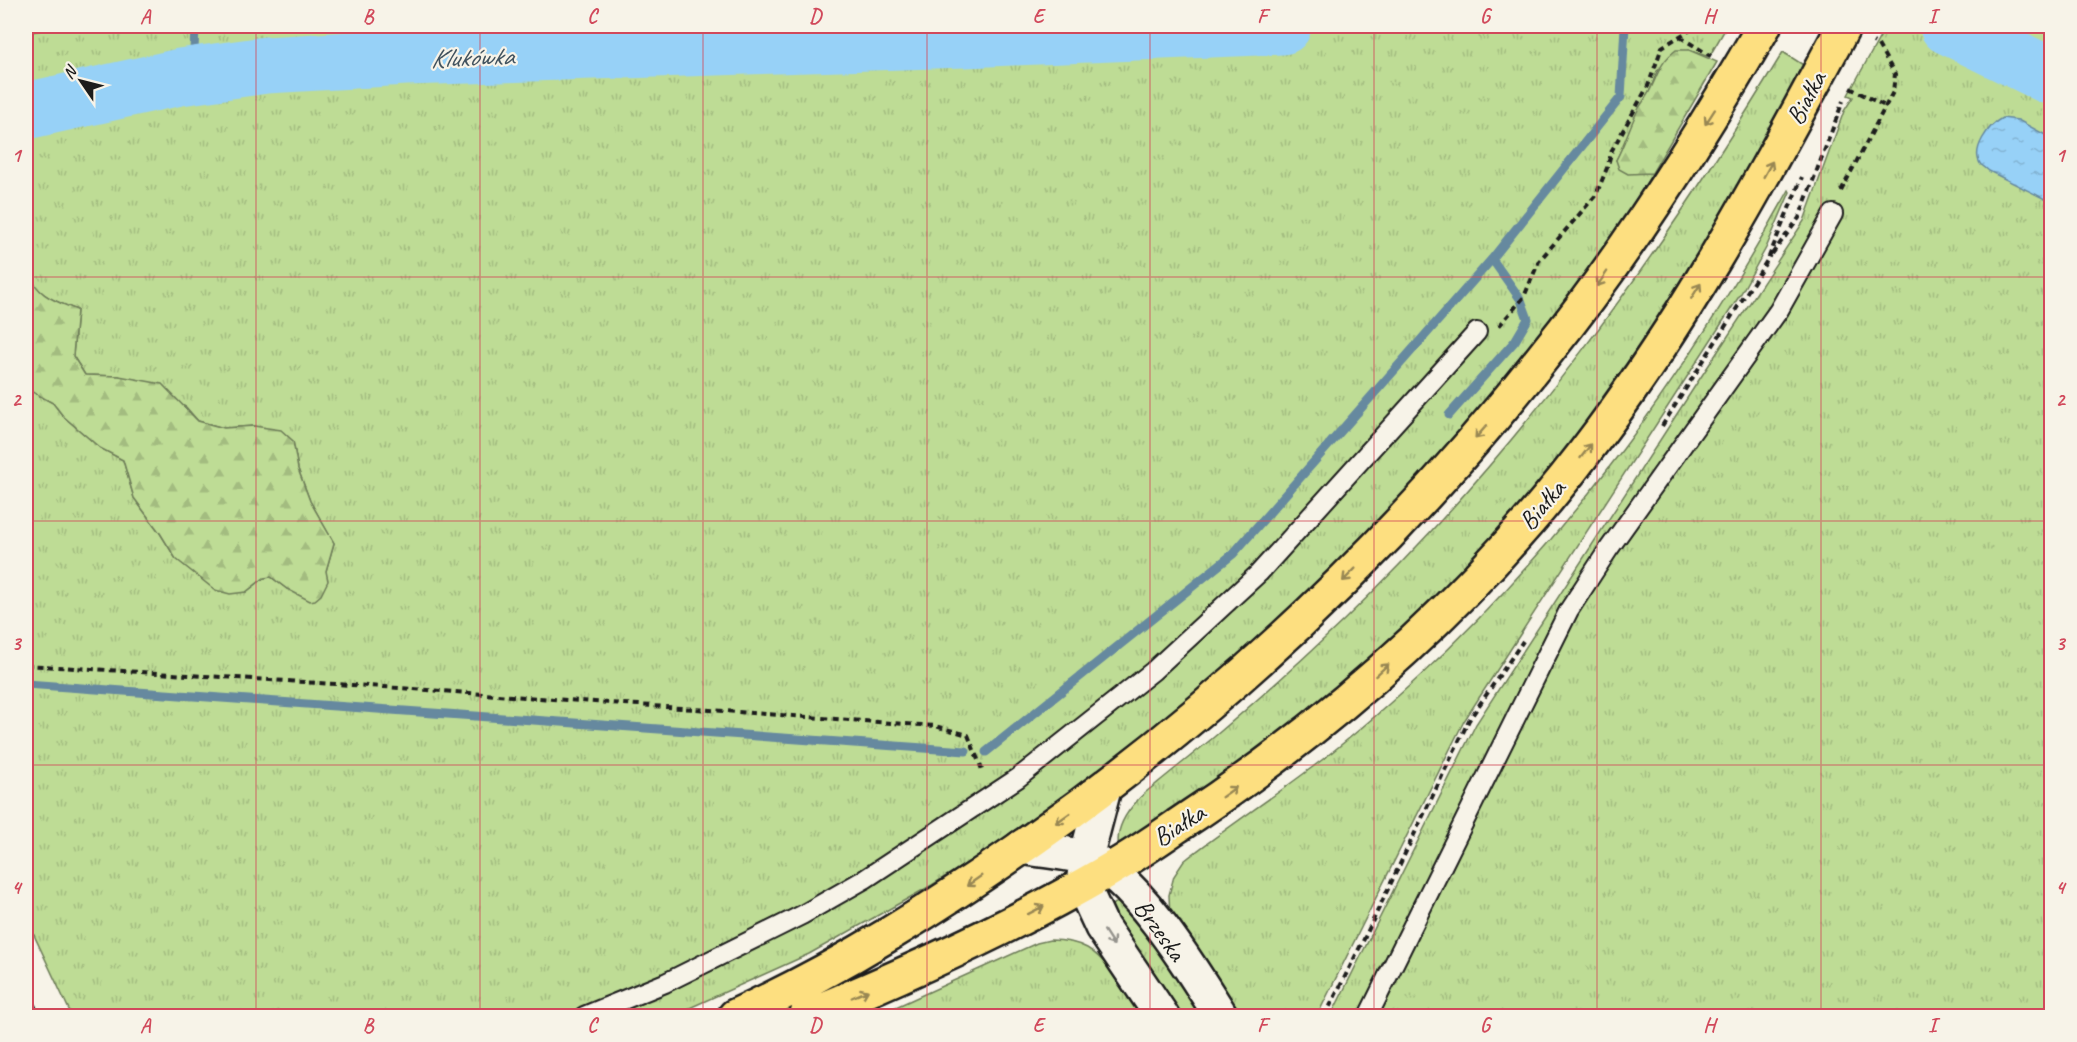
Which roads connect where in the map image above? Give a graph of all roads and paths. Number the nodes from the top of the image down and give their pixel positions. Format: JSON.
{"nodes":[{"id":1,"x":1697,"y":26,"type":"edge"},
{"id":2,"x":1764,"y":26,"type":"edge"},
{"id":3,"x":1856,"y":33,"type":"edge"},
{"id":4,"x":1680,"y":38,"type":"junction"},
{"id":5,"x":1728,"y":62,"type":"junction"},
{"id":6,"x":1850,"y":88,"type":"dead end"},
{"id":7,"x":1844,"y":100,"type":"dead end"},
{"id":8,"x":1885,"y":106,"type":"junction"},
{"id":9,"x":1833,"y":214,"type":"joint"},
{"id":10,"x":1768,"y":259,"type":"dead end"},
{"id":11,"x":1517,"y":307,"type":"dead end"},
{"id":12,"x":1477,"y":332,"type":"dead end"},
{"id":13,"x":26,"y":666,"type":"edge"},
{"id":14,"x":1104,"y":789,"type":"junction"},
{"id":15,"x":992,"y":795,"type":"junction"},
{"id":16,"x":1022,"y":847,"type":"junction"},
{"id":17,"x":1093,"y":871,"type":"junction"},
{"id":18,"x":26,"y":1009,"type":"edge"},
{"id":19,"x":29,"y":1017,"type":"edge"},
{"id":20,"x":584,"y":1017,"type":"edge"},
{"id":21,"x":735,"y":1017,"type":"edge"},
{"id":22,"x":806,"y":1017,"type":"edge"},
{"id":23,"x":1162,"y":1017,"type":"edge"},
{"id":24,"x":1221,"y":1017,"type":"edge"},
{"id":25,"x":1368,"y":1017,"type":"edge"}],
"edges":[{"from":1,"to":4,"type":"path"},
{"from":2,"to":5,"type":"highway"},
{"from":3,"to":8,"type":"path"},
{"from":17,"to":3,"type":"highway","name":"Białka","one_way":true,"bridge":true},
{"from":4,"to":5,"type":"path"},
{"from":4,"to":11,"type":"path"},
{"from":5,"to":14,"type":"highway","one_way":true},
{"from":6,"to":8,"type":"path"},
{"from":7,"to":10,"type":"path"},
{"from":8,"to":9,"type":"path"},
{"from":9,"to":25,"type":"lane"},
{"from":12,"to":15,"type":"lane"},
{"from":13,"to":15,"type":"path"},
{"from":14,"to":16,"type":"highway","one_way":true},
{"from":14,"to":17,"type":"street"},
{"from":15,"to":20,"type":"lane"},
{"from":16,"to":17,"type":"street"},
{"from":16,"to":21,"type":"highway","one_way":true},
{"from":22,"to":17,"type":"highway","name":"Białka","one_way":true},
{"from":17,"to":23,"type":"street","name":"Brzeska","one_way":true},
{"from":17,"to":24,"type":"street","name":"Brzeska"},
{"from":18,"to":19,"type":"lane"}]}
